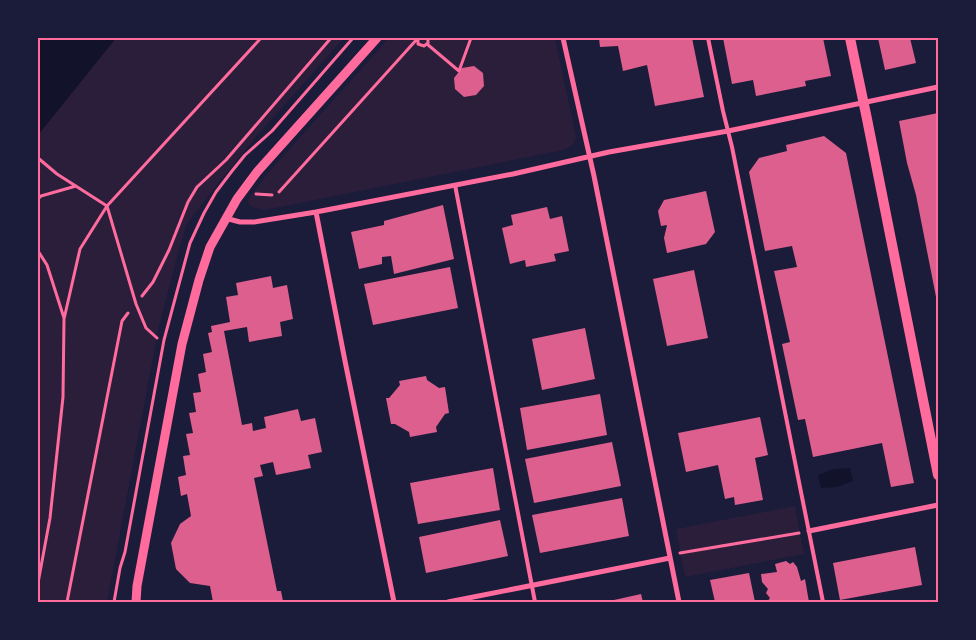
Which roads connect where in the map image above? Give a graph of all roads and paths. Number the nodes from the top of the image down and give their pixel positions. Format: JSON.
{"nodes":[{"id":1,"x":261,"y":38,"type":"edge"},
{"id":2,"x":331,"y":38,"type":"edge"},
{"id":3,"x":377,"y":38,"type":"edge"},
{"id":4,"x":428,"y":38,"type":"edge"},
{"id":5,"x":471,"y":38,"type":"edge"},
{"id":6,"x":563,"y":38,"type":"edge"},
{"id":7,"x":708,"y":38,"type":"edge"},
{"id":8,"x":850,"y":38,"type":"edge"},
{"id":9,"x":427,"y":44,"type":"junction"},
{"id":10,"x":938,"y":87,"type":"edge"},
{"id":11,"x":864,"y":102,"type":"junction"},
{"id":12,"x":728,"y":131,"type":"junction"},
{"id":13,"x":590,"y":156,"type":"junction"},
{"id":14,"x":38,"y":158,"type":"edge"},
{"id":15,"x":455,"y":185,"type":"junction"},
{"id":16,"x":76,"y":186,"type":"junction"},
{"id":17,"x":279,"y":192,"type":"dead end"},
{"id":18,"x":256,"y":194,"type":"dead end"},
{"id":19,"x":272,"y":194,"type":"dead end"},
{"id":20,"x":38,"y":199,"type":"edge"},
{"id":21,"x":107,"y":206,"type":"junction"},
{"id":22,"x":316,"y":212,"type":"junction"},
{"id":23,"x":225,"y":218,"type":"junction"},
{"id":24,"x":38,"y":251,"type":"edge"},
{"id":25,"x":142,"y":296,"type":"dead end"},
{"id":26,"x":128,"y":313,"type":"dead end"},
{"id":27,"x":64,"y":319,"type":"junction"},
{"id":28,"x":170,"y":319,"type":"dead end"},
{"id":29,"x":157,"y":338,"type":"dead end"},
{"id":30,"x":938,"y":475,"type":"edge"},
{"id":31,"x":938,"y":505,"type":"edge"},
{"id":32,"x":808,"y":531,"type":"junction"},
{"id":33,"x":794,"y":534,"type":"dead end"},
{"id":34,"x":688,"y":551,"type":"dead end"},
{"id":35,"x":670,"y":558,"type":"junction"},
{"id":36,"x":38,"y":583,"type":"edge"},
{"id":37,"x":532,"y":585,"type":"junction"},
{"id":38,"x":67,"y":602,"type":"edge"},
{"id":39,"x":114,"y":602,"type":"edge"},
{"id":40,"x":136,"y":602,"type":"edge"},
{"id":41,"x":394,"y":602,"type":"edge"},
{"id":42,"x":448,"y":602,"type":"edge"},
{"id":43,"x":535,"y":602,"type":"edge"},
{"id":44,"x":679,"y":602,"type":"edge"},
{"id":45,"x":823,"y":602,"type":"edge"}],
"edges":[{"from":1,"to":21,"type":"path"},
{"from":2,"to":25,"type":"path"},
{"from":3,"to":23,"type":"street"},
{"from":4,"to":9,"type":"path"},
{"from":5,"to":9,"type":"path"},
{"from":6,"to":13,"type":"street"},
{"from":7,"to":12,"type":"lane"},
{"from":8,"to":11,"type":"main road"},
{"from":9,"to":17,"type":"path"},
{"from":10,"to":11,"type":"street"},
{"from":11,"to":12,"type":"street"},
{"from":11,"to":30,"type":"main road"},
{"from":12,"to":13,"type":"street"},
{"from":12,"to":32,"type":"lane"},
{"from":13,"to":15,"type":"street"},
{"from":13,"to":35,"type":"street"},
{"from":14,"to":16,"type":"path"},
{"from":15,"to":22,"type":"street"},
{"from":15,"to":37,"type":"lane"},
{"from":16,"to":20,"type":"path"},
{"from":16,"to":21,"type":"path"},
{"from":18,"to":19,"type":"path"},
{"from":21,"to":27,"type":"path"},
{"from":21,"to":29,"type":"path"},
{"from":22,"to":23,"type":"street"},
{"from":22,"to":41,"type":"street"},
{"from":23,"to":40,"type":"street"},
{"from":24,"to":27,"type":"path"},
{"from":26,"to":38,"type":"path"},
{"from":27,"to":36,"type":"path"},
{"from":28,"to":39,"type":"path"},
{"from":31,"to":32,"type":"street"},
{"from":32,"to":45,"type":"lane"},
{"from":33,"to":34,"type":"path"},
{"from":35,"to":37,"type":"street"},
{"from":35,"to":44,"type":"street"},
{"from":37,"to":42,"type":"street"},
{"from":37,"to":43,"type":"lane"}]}
